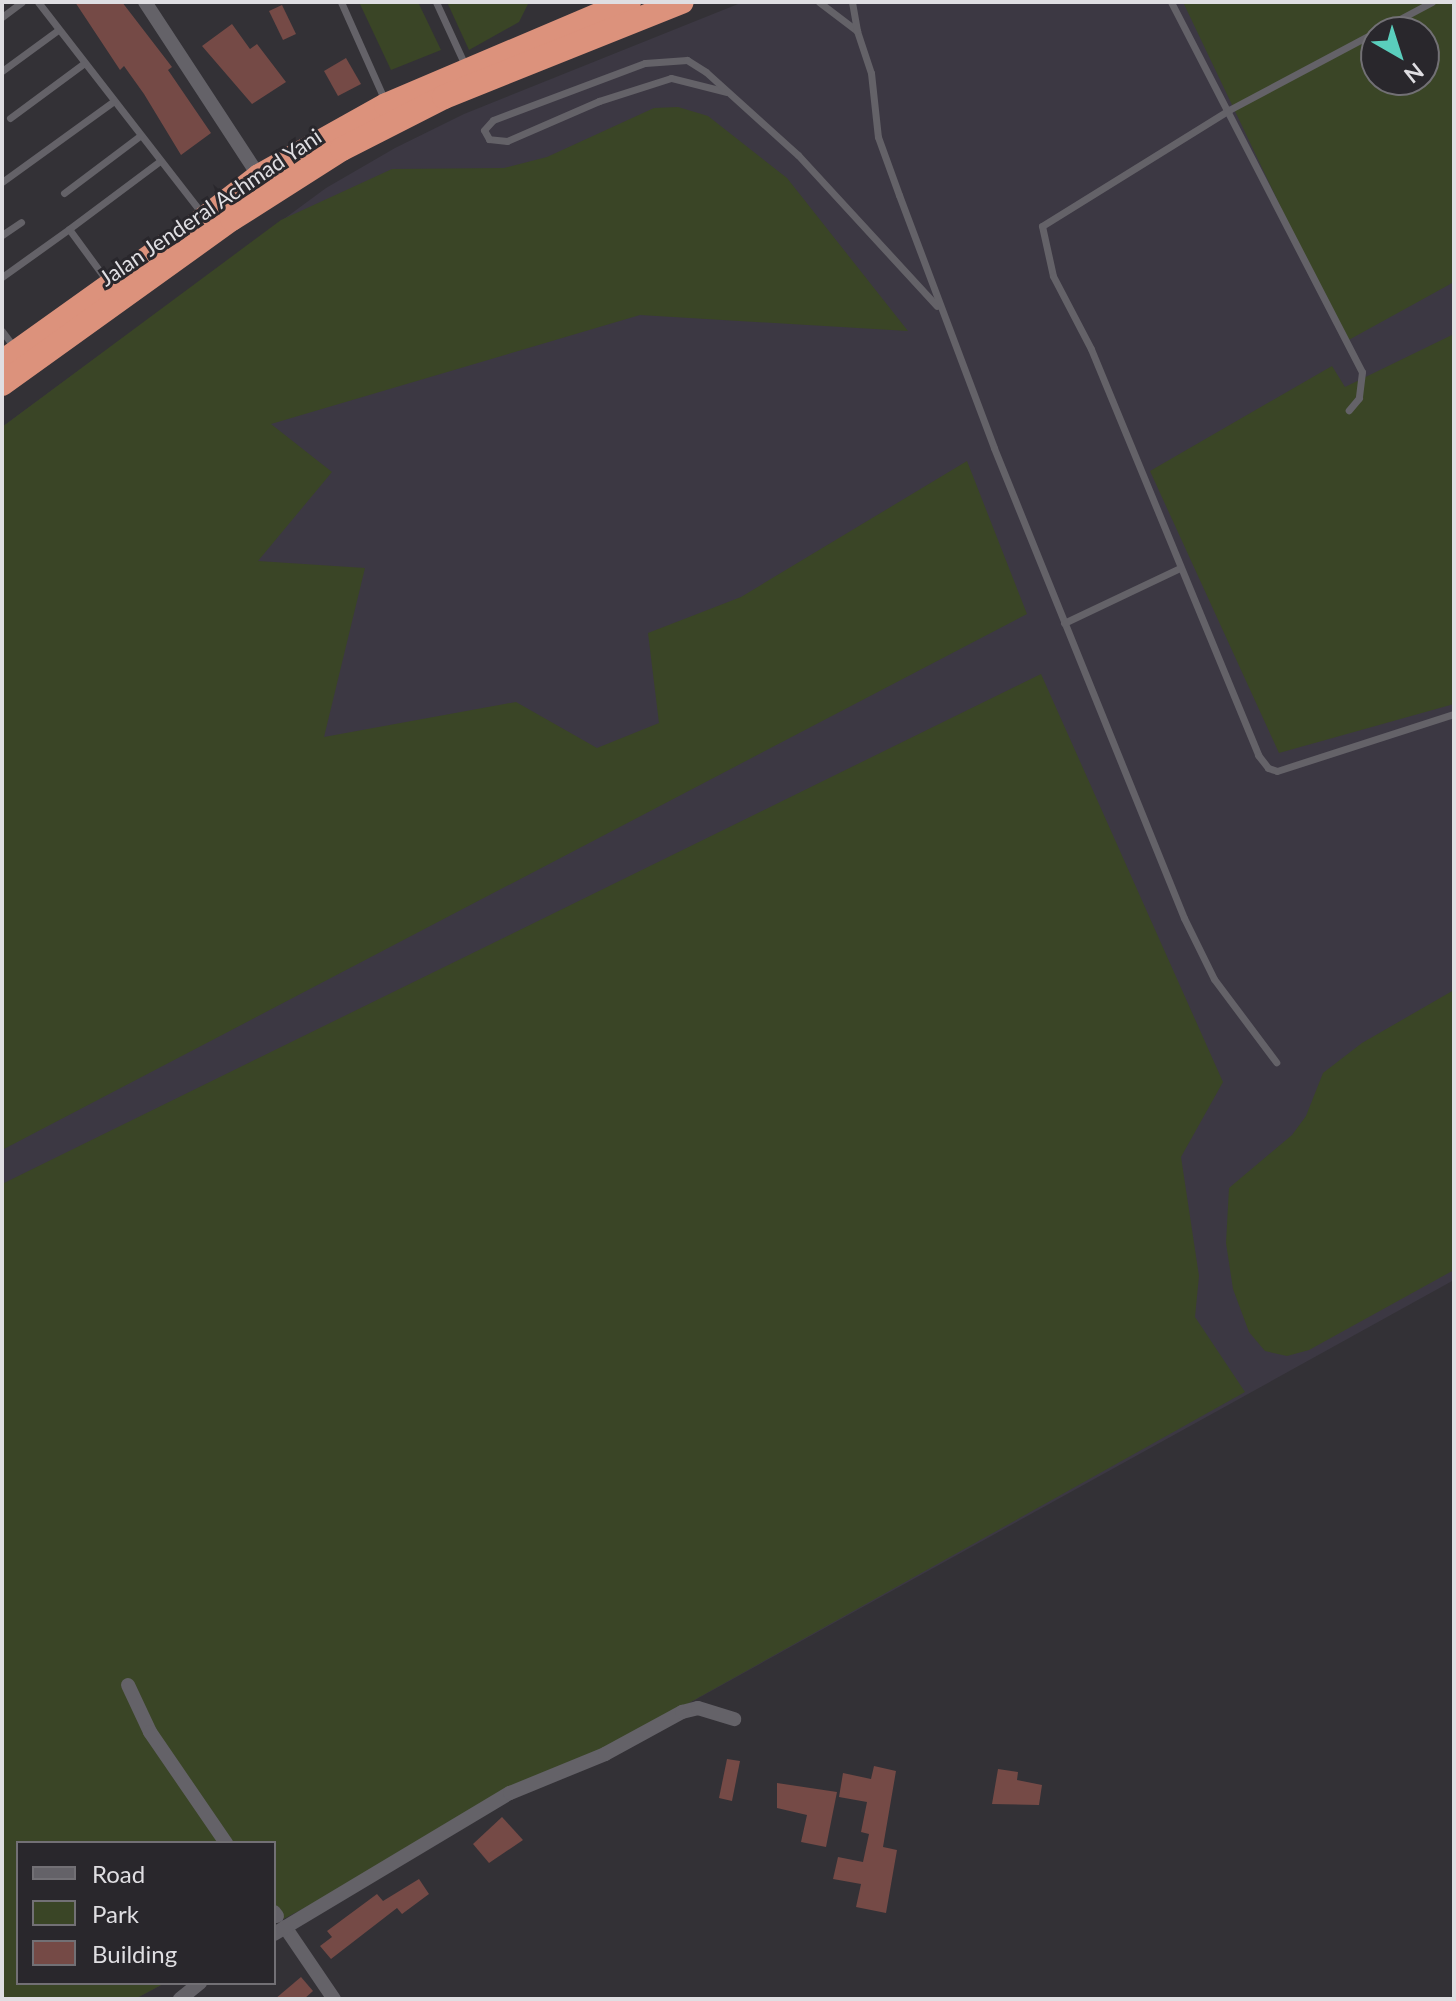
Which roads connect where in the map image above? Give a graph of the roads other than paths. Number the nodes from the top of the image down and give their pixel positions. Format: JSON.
{"nodes":[{"id":1,"x":22,"y":2,"type":"edge"},
{"id":2,"x":38,"y":2,"type":"edge"},
{"id":3,"x":145,"y":2,"type":"edge"},
{"id":4,"x":341,"y":2,"type":"edge"},
{"id":5,"x":436,"y":2,"type":"edge"},
{"id":6,"x":629,"y":2,"type":"edge"},
{"id":7,"x":682,"y":2,"type":"edge"},
{"id":8,"x":819,"y":2,"type":"edge"},
{"id":9,"x":852,"y":2,"type":"edge"},
{"id":10,"x":1171,"y":2,"type":"edge"},
{"id":11,"x":1432,"y":2,"type":"edge"},
{"id":12,"x":2,"y":17,"type":"edge"},
{"id":13,"x":58,"y":30,"type":"junction"},
{"id":14,"x":857,"y":31,"type":"junction"},
{"id":15,"x":83,"y":64,"type":"junction"},
{"id":16,"x":467,"y":70,"type":"junction"},
{"id":17,"x":2,"y":71,"type":"edge"},
{"id":18,"x":727,"y":92,"type":"junction"},
{"id":19,"x":114,"y":101,"type":"junction"},
{"id":20,"x":386,"y":105,"type":"junction"},
{"id":21,"x":1229,"y":110,"type":"junction"},
{"id":22,"x":10,"y":118,"type":"dead end"},
{"id":23,"x":141,"y":135,"type":"junction"},
{"id":24,"x":160,"y":161,"type":"junction"},
{"id":25,"x":259,"y":176,"type":"junction"},
{"id":26,"x":2,"y":182,"type":"edge"},
{"id":27,"x":64,"y":193,"type":"dead end"},
{"id":28,"x":220,"y":214,"type":"junction"},
{"id":29,"x":21,"y":222,"type":"dead end"},
{"id":30,"x":69,"y":229,"type":"junction"},
{"id":31,"x":2,"y":235,"type":"edge"},
{"id":32,"x":2,"y":277,"type":"edge"},
{"id":33,"x":110,"y":285,"type":"junction"},
{"id":34,"x":942,"y":312,"type":"junction"},
{"id":35,"x":2,"y":331,"type":"edge"},
{"id":36,"x":10,"y":356,"type":"edge"},
{"id":37,"x":2,"y":384,"type":"edge"},
{"id":38,"x":1349,"y":410,"type":"dead end"},
{"id":39,"x":1180,"y":568,"type":"junction"},
{"id":40,"x":1064,"y":623,"type":"junction"},
{"id":41,"x":1454,"y":714,"type":"edge"},
{"id":42,"x":1276,"y":1062,"type":"dead end"},
{"id":43,"x":128,"y":1685,"type":"dead end"},
{"id":44,"x":734,"y":1719,"type":"dead end"},
{"id":45,"x":225,"y":1841,"type":"edge"},
{"id":46,"x":277,"y":1923,"type":"edge"},
{"id":47,"x":198,"y":1985,"type":"edge"},
{"id":48,"x":180,"y":1999,"type":"edge"},
{"id":49,"x":334,"y":1999,"type":"edge"}],
"edges":[{"from":1,"to":12,"type":"lane"},
{"from":2,"to":13,"type":"lane"},
{"from":3,"to":25,"type":"street"},
{"from":4,"to":20,"type":"lane"},
{"from":5,"to":16,"type":"lane"},
{"from":6,"to":16,"type":"highway","name":"Jalan Jenderal Achmad Yani"},
{"from":7,"to":28,"type":"highway","name":"Jalan Jenderal Achmad Yani"},
{"from":8,"to":14,"type":"lane"},
{"from":9,"to":14,"type":"lane"},
{"from":10,"to":21,"type":"lane"},
{"from":11,"to":21,"type":"lane"},
{"from":13,"to":15,"type":"lane"},
{"from":13,"to":17,"type":"lane"},
{"from":14,"to":34,"type":"lane"},
{"from":15,"to":19,"type":"lane"},
{"from":15,"to":22,"type":"lane"},
{"from":16,"to":20,"type":"highway","name":"Jalan Jenderal Achmad Yani"},
{"from":18,"to":18,"type":"lane"},
{"from":18,"to":34,"type":"lane"},
{"from":19,"to":23,"type":"lane"},
{"from":19,"to":26,"type":"lane"},
{"from":20,"to":25,"type":"highway","name":"Jalan Jenderal Achmad Yani"},
{"from":21,"to":38,"type":"lane"},
{"from":21,"to":39,"type":"lane"},
{"from":23,"to":24,"type":"lane"},
{"from":23,"to":27,"type":"lane"},
{"from":24,"to":28,"type":"lane"},
{"from":24,"to":30,"type":"lane"},
{"from":25,"to":28,"type":"highway","name":"Jalan Jenderal Achmad Yani"},
{"from":28,"to":33,"type":"highway","name":"Jalan Jenderal Achmad Yani"},
{"from":28,"to":37,"type":"highway","name":"Jalan Jenderal Achmad Yani"},
{"from":29,"to":31,"type":"lane"},
{"from":30,"to":32,"type":"lane"},
{"from":30,"to":33,"type":"lane"},
{"from":33,"to":36,"type":"highway","name":"Jalan Jenderal Achmad Yani"},
{"from":34,"to":40,"type":"lane"},
{"from":35,"to":36,"type":"lane"},
{"from":39,"to":40,"type":"lane"},
{"from":39,"to":41,"type":"lane"},
{"from":40,"to":42,"type":"lane"},
{"from":43,"to":45,"type":"street"},
{"from":44,"to":46,"type":"street"},
{"from":46,"to":49,"type":"street"},
{"from":47,"to":48,"type":"street"}]}
